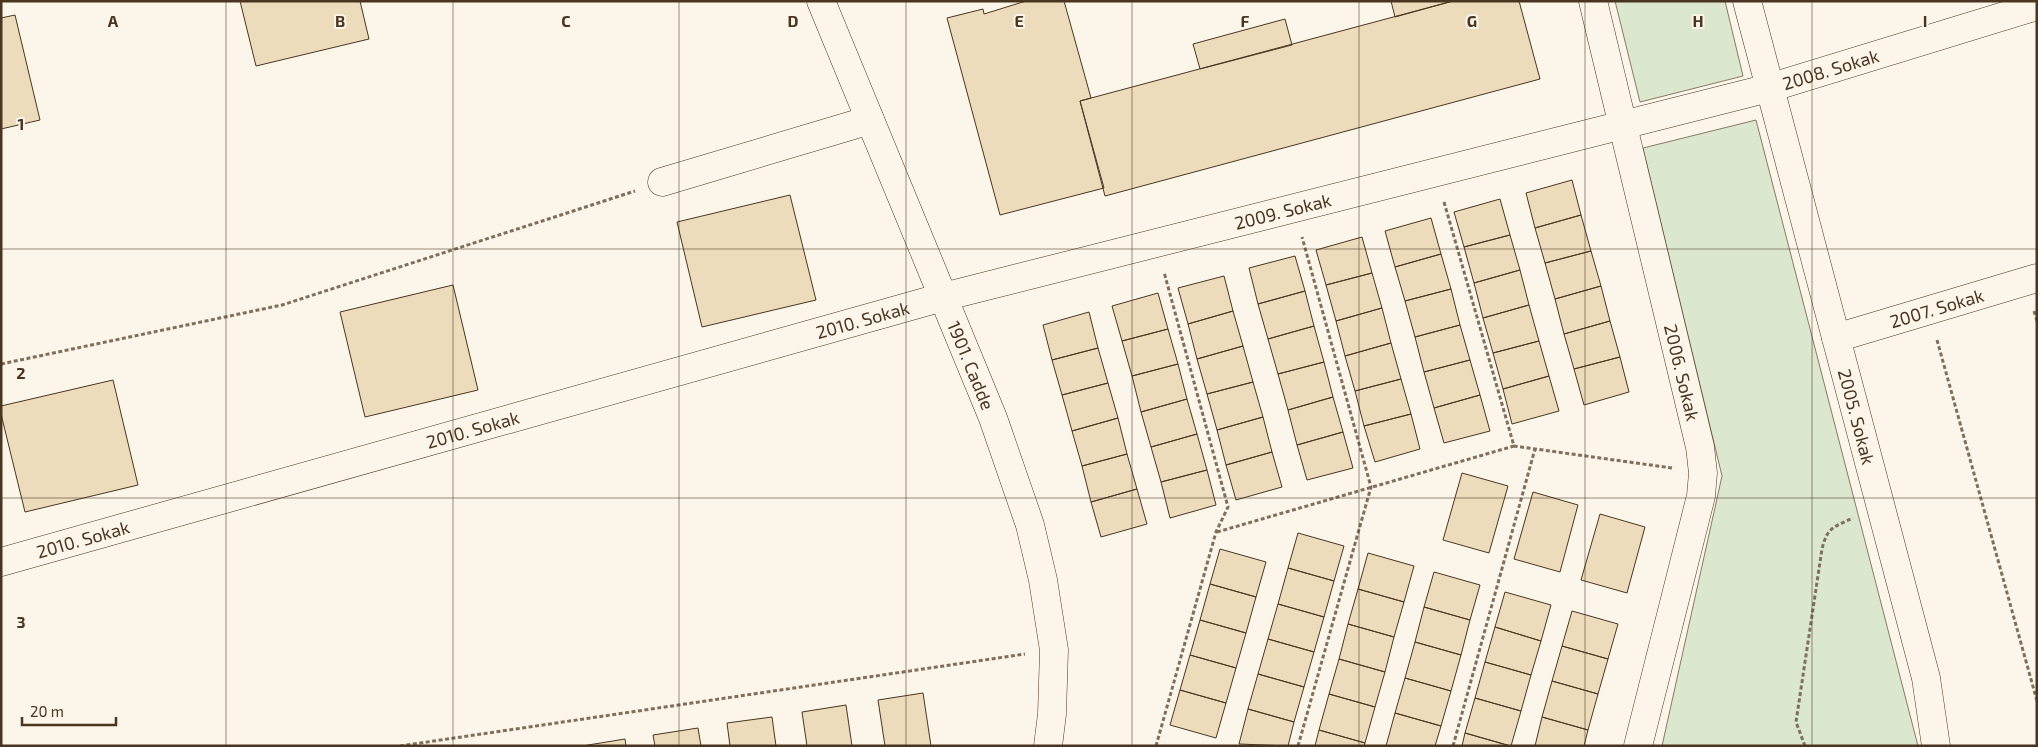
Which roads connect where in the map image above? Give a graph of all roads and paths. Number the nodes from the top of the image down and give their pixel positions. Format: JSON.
{"nodes":[{"id":1,"x":821,"y":1,"type":"edge"},
{"id":2,"x":1592,"y":1,"type":"edge"},
{"id":3,"x":1747,"y":1,"type":"edge"},
{"id":4,"x":2037,"y":6,"type":"edge"},
{"id":5,"x":1770,"y":88,"type":"junction"},
{"id":6,"x":870,"y":120,"type":"junction"},
{"id":7,"x":1622,"y":125,"type":"junction"},
{"id":8,"x":1436,"y":172,"type":"junction"},
{"id":9,"x":662,"y":182,"type":"joint"},
{"id":10,"x":1294,"y":208,"type":"junction"},
{"id":11,"x":1156,"y":243,"type":"junction"},
{"id":12,"x":2037,"y":278,"type":"edge"},
{"id":13,"x":943,"y":297,"type":"junction"},
{"id":14,"x":1928,"y":310,"type":"junction"},
{"id":15,"x":1836,"y":338,"type":"junction"},
{"id":16,"x":1,"y":364,"type":"edge"},
{"id":17,"x":1514,"y":446,"type":"junction"},
{"id":18,"x":1535,"y":449,"type":"junction"},
{"id":19,"x":1703,"y":473,"type":"junction"},
{"id":20,"x":1371,"y":487,"type":"junction"},
{"id":21,"x":1881,"y":507,"type":"junction"},
{"id":22,"x":1216,"y":532,"type":"junction"},
{"id":23,"x":1,"y":562,"type":"edge"},
{"id":24,"x":1054,"y":650,"type":"junction"},
{"id":25,"x":2037,"y":700,"type":"edge"},
{"id":26,"x":400,"y":746,"type":"edge"},
{"id":27,"x":1048,"y":746,"type":"edge"},
{"id":28,"x":1156,"y":746,"type":"edge"},
{"id":29,"x":1298,"y":746,"type":"edge"},
{"id":30,"x":1453,"y":746,"type":"edge"},
{"id":31,"x":1638,"y":746,"type":"edge"},
{"id":32,"x":1805,"y":746,"type":"edge"},
{"id":33,"x":1936,"y":746,"type":"edge"}],
"edges":[{"from":1,"to":6,"type":"street","name":"1901. Cadde"},
{"from":2,"to":7,"type":"street","name":"2006. Sokak"},
{"from":3,"to":5,"type":"street","name":"2005. Sokak"},
{"from":4,"to":5,"type":"street","name":"2008. Sokak"},
{"from":5,"to":7,"type":"street","name":"2008. Sokak"},
{"from":5,"to":15,"type":"street","name":"2005. Sokak"},
{"from":6,"to":9,"type":"street"},
{"from":6,"to":13,"type":"street","name":"1901. Cadde"},
{"from":7,"to":8,"type":"street","name":"2009. Sokak"},
{"from":7,"to":19,"type":"street","name":"2006. Sokak"},
{"from":8,"to":10,"type":"street","name":"2009. Sokak"},
{"from":8,"to":17,"type":"path"},
{"from":9,"to":16,"type":"path"},
{"from":10,"to":11,"type":"street","name":"2009. Sokak"},
{"from":10,"to":20,"type":"path"},
{"from":11,"to":13,"type":"street","name":"2009. Sokak"},
{"from":11,"to":22,"type":"path"},
{"from":12,"to":14,"type":"street","name":"2007. Sokak"},
{"from":13,"to":23,"type":"street","name":"2010. Sokak"},
{"from":13,"to":24,"type":"street","name":"1901. Cadde"},
{"from":14,"to":15,"type":"street","name":"2007. Sokak"},
{"from":14,"to":25,"type":"path"},
{"from":15,"to":21,"type":"street","name":"2005. Sokak"},
{"from":17,"to":18,"type":"path"},
{"from":17,"to":20,"type":"path"},
{"from":18,"to":19,"type":"path"},
{"from":18,"to":30,"type":"path"},
{"from":19,"to":31,"type":"street","name":"2006. Sokak"},
{"from":20,"to":22,"type":"path"},
{"from":20,"to":29,"type":"path"},
{"from":21,"to":32,"type":"path"},
{"from":21,"to":33,"type":"street","name":"2005. Sokak"},
{"from":22,"to":28,"type":"path"},
{"from":24,"to":26,"type":"path"},
{"from":24,"to":27,"type":"street","name":"1901. Cadde"}]}
